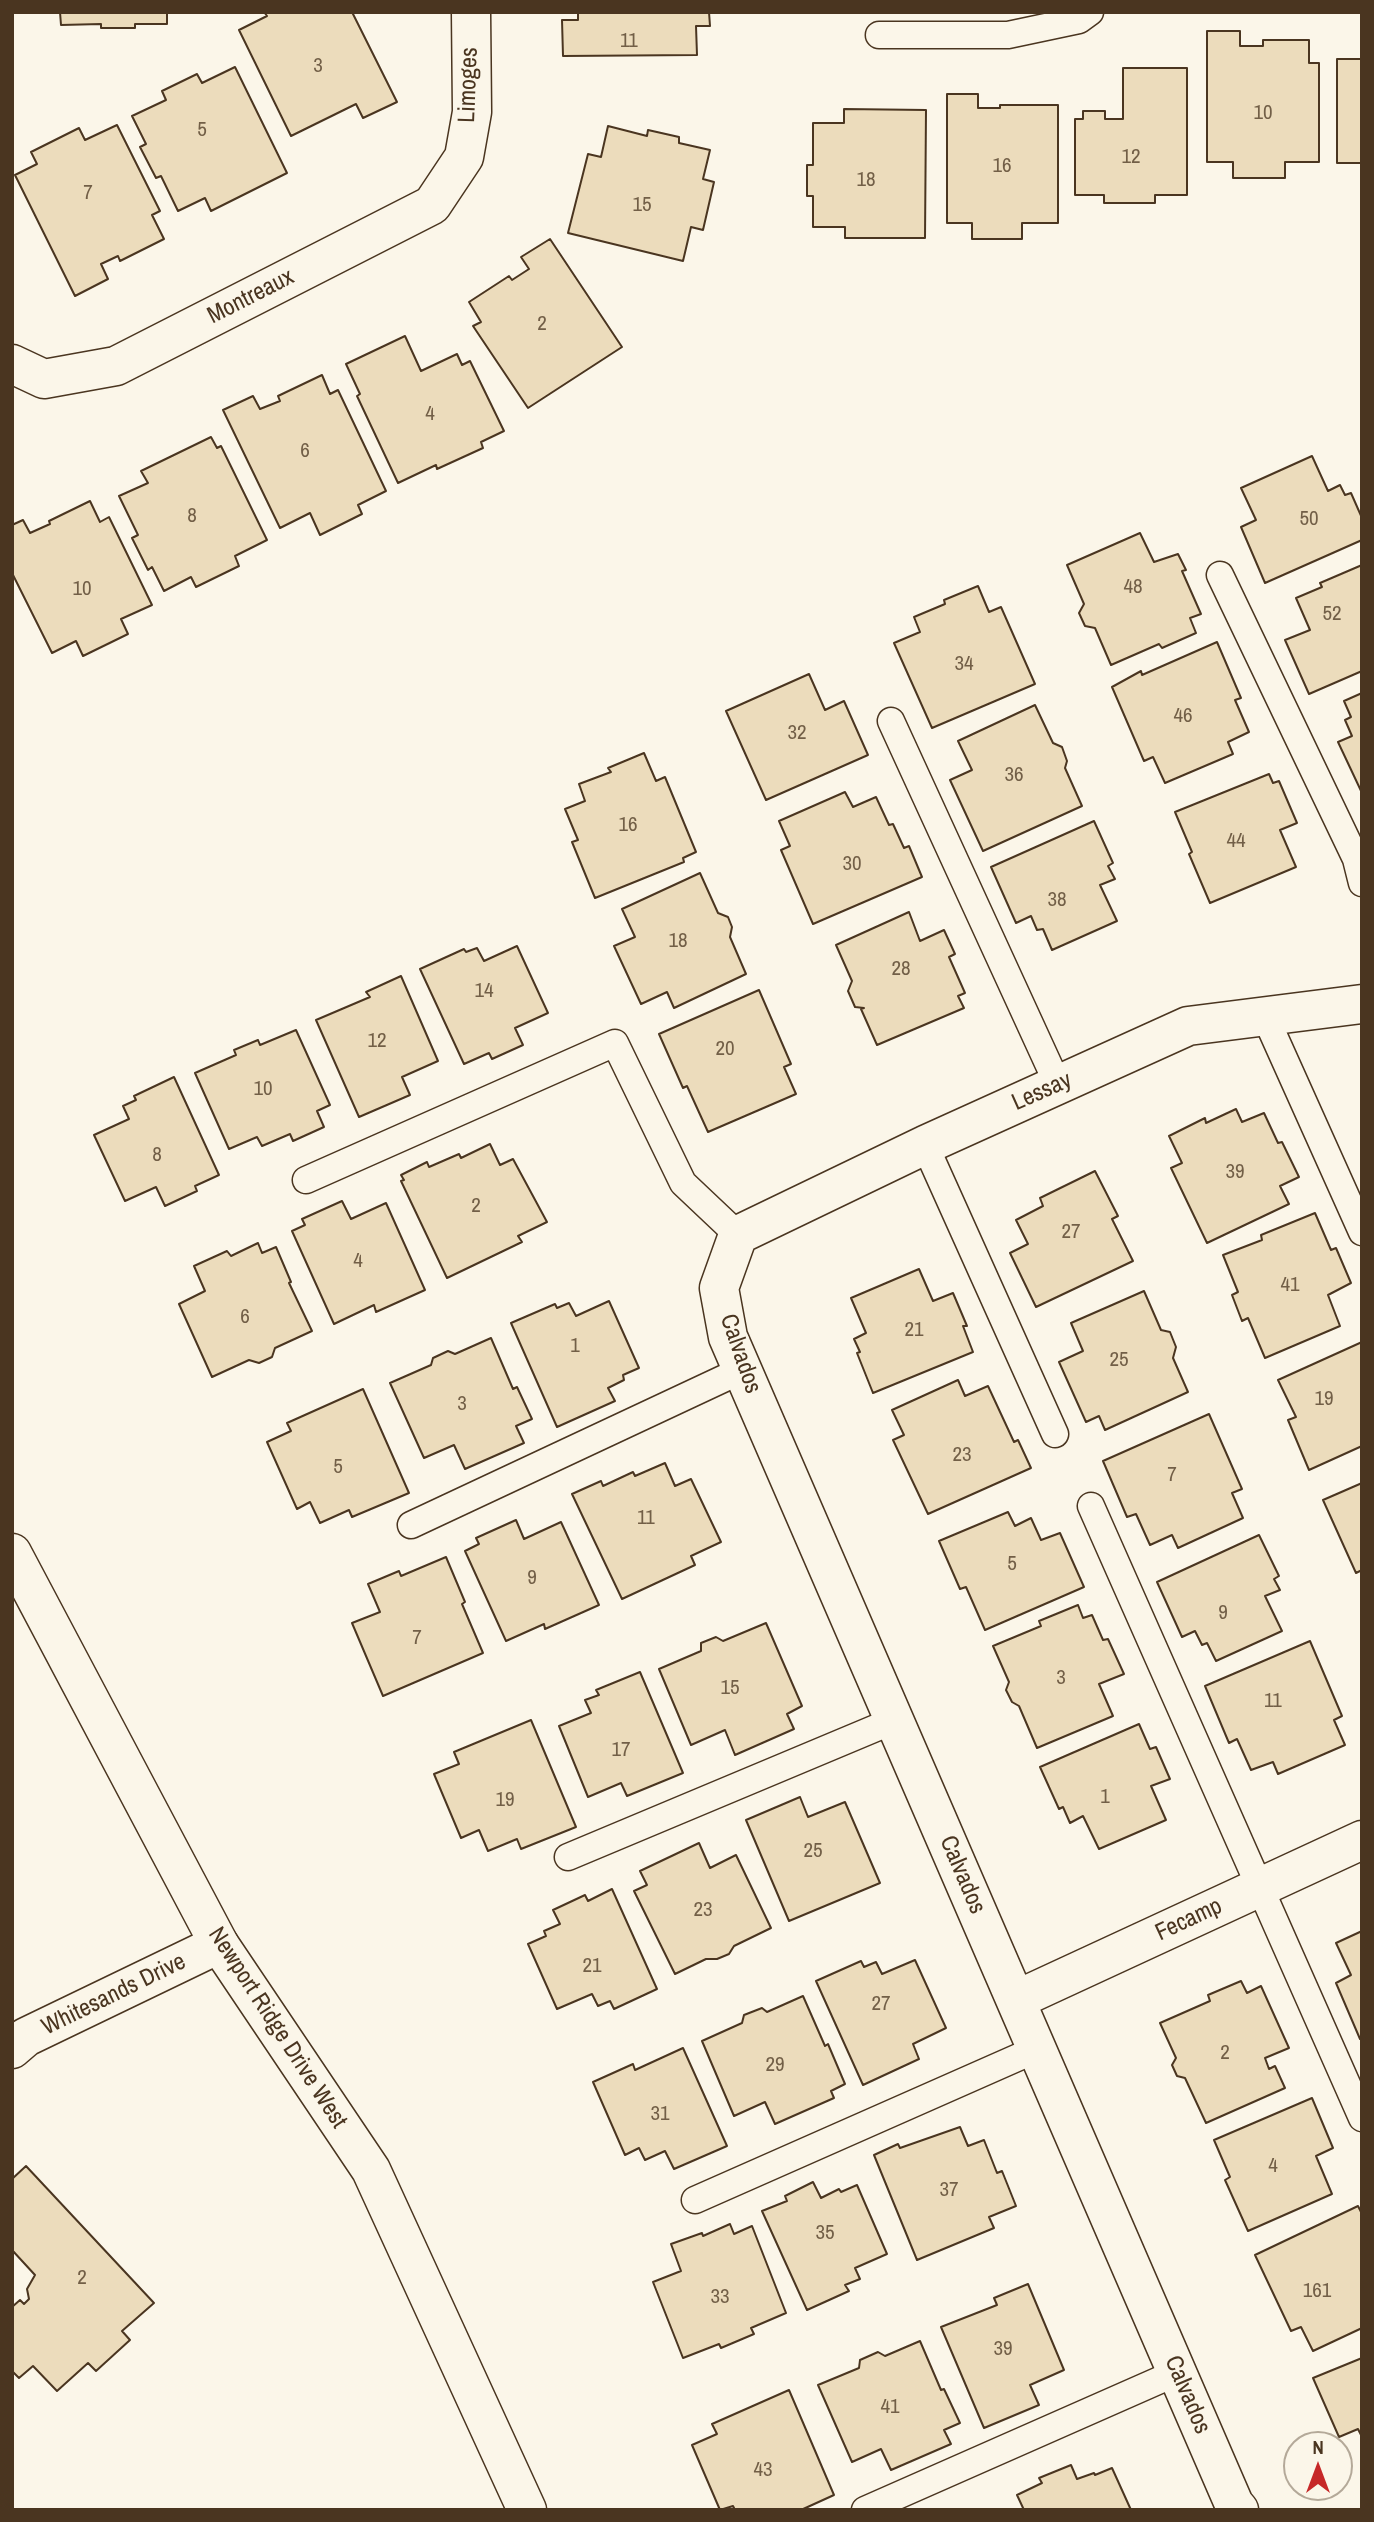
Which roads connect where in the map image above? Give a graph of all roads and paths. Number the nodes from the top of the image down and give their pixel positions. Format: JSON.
{"nodes":[{"id":1,"x":471,"y":12,"type":"edge"},
{"id":2,"x":1090,"y":12,"type":"edge"},
{"id":3,"x":879,"y":35,"type":"dead end"},
{"id":4,"x":464,"y":158,"type":"joint"},
{"id":5,"x":12,"y":364,"type":"edge"},
{"id":6,"x":1220,"y":575,"type":"dead end"},
{"id":7,"x":891,"y":722,"type":"dead end"},
{"id":8,"x":1362,"y":883,"type":"edge"},
{"id":9,"x":1362,"y":1004,"type":"edge"},
{"id":10,"x":1265,"y":1016,"type":"junction"},
{"id":11,"x":1058,"y":1085,"type":"junction"},
{"id":12,"x":925,"y":1145,"type":"junction"},
{"id":13,"x":306,"y":1181,"type":"dead end"},
{"id":14,"x":1362,"y":1232,"type":"edge"},
{"id":15,"x":738,"y":1235,"type":"junction"},
{"id":16,"x":742,"y":1370,"type":"junction"},
{"id":17,"x":1055,"y":1434,"type":"dead end"},
{"id":18,"x":1091,"y":1506,"type":"dead end"},
{"id":19,"x":411,"y":1525,"type":"dead end"},
{"id":20,"x":12,"y":1553,"type":"edge"},
{"id":21,"x":895,"y":1720,"type":"junction"},
{"id":22,"x":1362,"y":1840,"type":"edge"},
{"id":23,"x":568,"y":1857,"type":"dead end"},
{"id":24,"x":1261,"y":1887,"type":"junction"},
{"id":25,"x":219,"y":1944,"type":"junction"},
{"id":26,"x":1016,"y":2000,"type":"junction"},
{"id":27,"x":12,"y":2049,"type":"edge"},
{"id":28,"x":1037,"y":2049,"type":"junction"},
{"id":29,"x":1362,"y":2118,"type":"edge"},
{"id":30,"x":695,"y":2200,"type":"dead end"},
{"id":31,"x":1178,"y":2372,"type":"junction"},
{"id":32,"x":527,"y":2510,"type":"edge"},
{"id":33,"x":865,"y":2510,"type":"edge"},
{"id":34,"x":1239,"y":2510,"type":"edge"}],
"edges":[{"from":1,"to":4,"type":"street","name":"Limoges"},
{"from":2,"to":3,"type":"lane"},
{"from":4,"to":5,"type":"street","name":"Montreaux"},
{"from":6,"to":8,"type":"lane"},
{"from":7,"to":11,"type":"lane"},
{"from":9,"to":10,"type":"street","name":"Lessay"},
{"from":10,"to":11,"type":"street","name":"Lessay"},
{"from":10,"to":14,"type":"lane"},
{"from":11,"to":12,"type":"street","name":"Lessay"},
{"from":12,"to":15,"type":"street","name":"Lessay"},
{"from":12,"to":17,"type":"lane"},
{"from":13,"to":15,"type":"lane"},
{"from":15,"to":16,"type":"street","name":"Calvados"},
{"from":16,"to":19,"type":"lane"},
{"from":16,"to":21,"type":"street","name":"Calvados"},
{"from":18,"to":24,"type":"lane"},
{"from":20,"to":25,"type":"street","name":"Newport Ridge Drive West"},
{"from":21,"to":23,"type":"lane"},
{"from":21,"to":26,"type":"street","name":"Calvados"},
{"from":22,"to":24,"type":"street","name":"Fecamp"},
{"from":24,"to":26,"type":"street","name":"Fecamp"},
{"from":24,"to":29,"type":"lane"},
{"from":25,"to":27,"type":"street","name":"Whitesands Drive"},
{"from":25,"to":32,"type":"street","name":"Newport Ridge Drive West"},
{"from":26,"to":28,"type":"street","name":"Calvados"},
{"from":28,"to":30,"type":"lane"},
{"from":28,"to":31,"type":"street","name":"Calvados"},
{"from":31,"to":33,"type":"lane"},
{"from":31,"to":34,"type":"street","name":"Calvados"}]}
